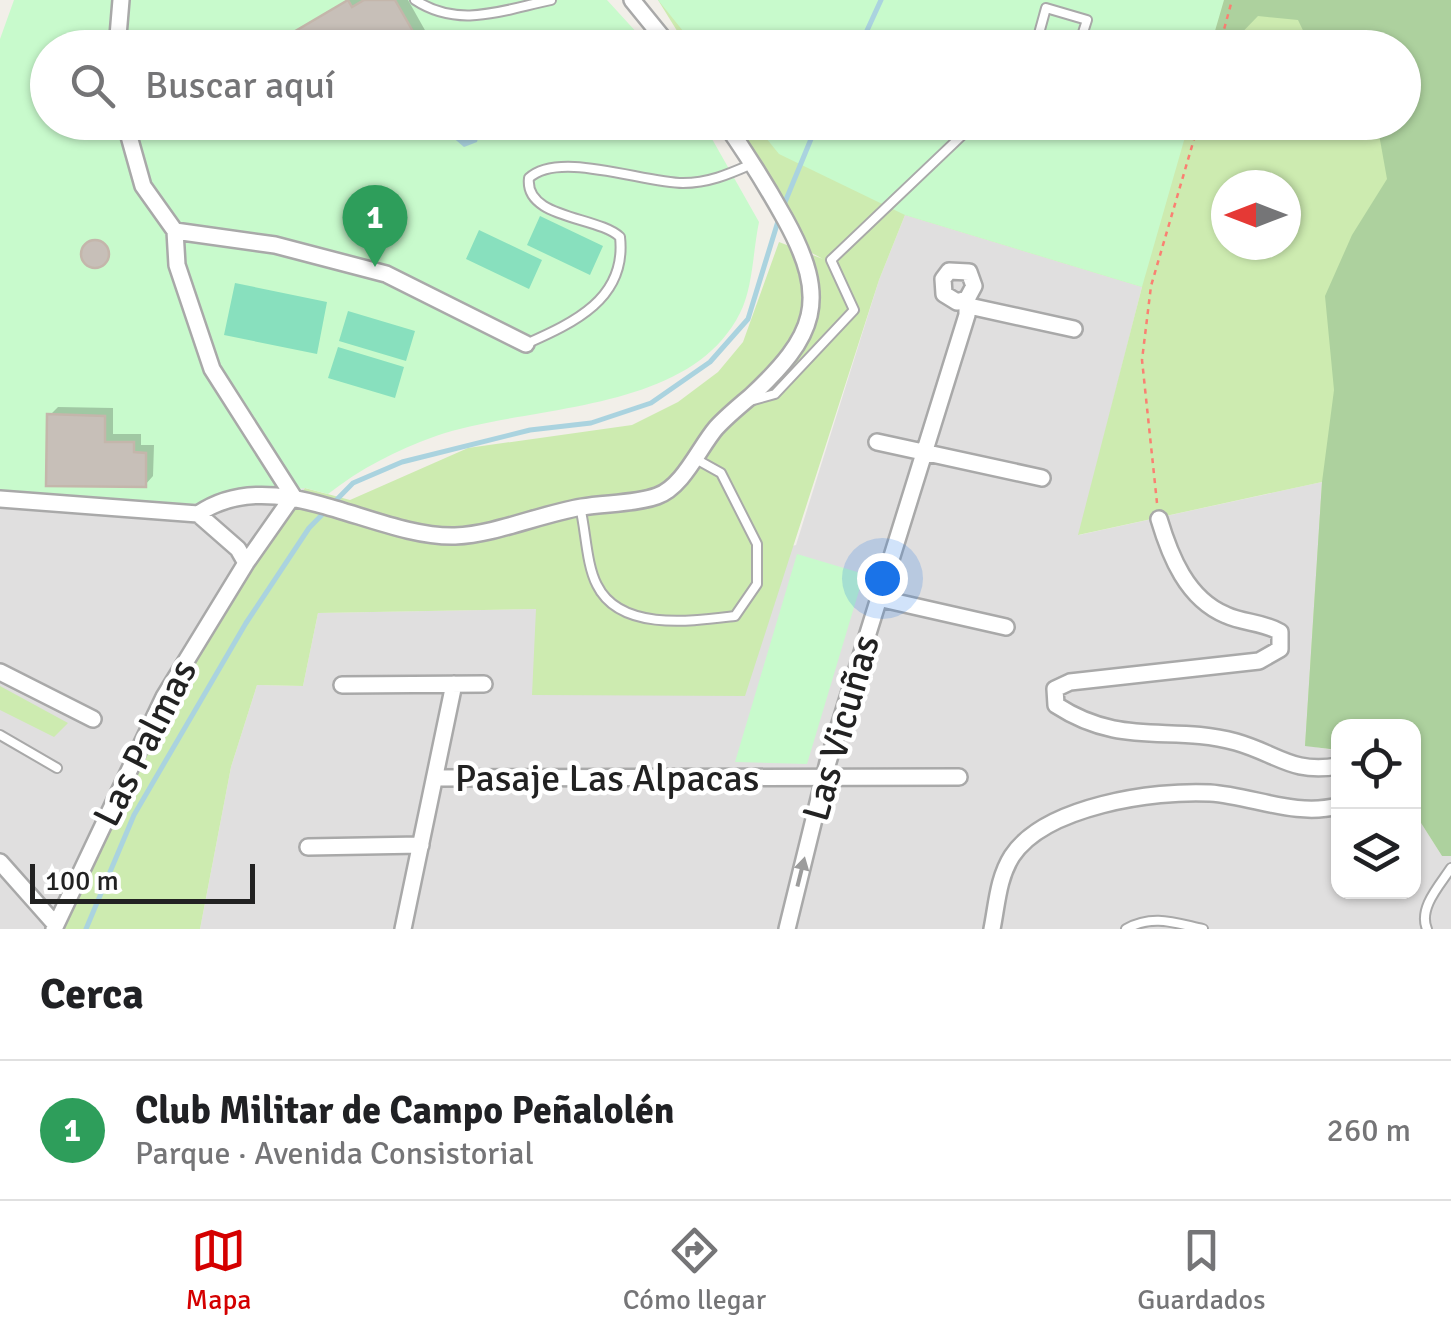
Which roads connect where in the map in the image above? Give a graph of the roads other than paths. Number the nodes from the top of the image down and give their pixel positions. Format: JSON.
{"nodes":[{"id":1,"x":121,"y":0,"type":"edge"},
{"id":2,"x":415,"y":0,"type":"edge"},
{"id":3,"x":551,"y":0,"type":"edge"},
{"id":4,"x":632,"y":0,"type":"edge"},
{"id":5,"x":118,"y":30,"type":"edge"},
{"id":6,"x":656,"y":30,"type":"edge"},
{"id":7,"x":1039,"y":30,"type":"edge"},
{"id":8,"x":1084,"y":30,"type":"edge"},
{"id":9,"x":130,"y":140,"type":"edge"},
{"id":10,"x":737,"y":140,"type":"edge"},
{"id":11,"x":957,"y":140,"type":"edge"},
{"id":12,"x":754,"y":163,"type":"junction"},
{"id":13,"x":175,"y":230,"type":"junction"},
{"id":14,"x":1074,"y":329,"type":"dead end"},
{"id":15,"x":526,"y":344,"type":"joint"},
{"id":16,"x":744,"y":402,"type":"junction"},
{"id":17,"x":877,"y":442,"type":"dead end"},
{"id":18,"x":924,"y":453,"type":"junction"},
{"id":19,"x":692,"y":457,"type":"junction"},
{"id":20,"x":1042,"y":478,"type":"dead end"},
{"id":21,"x":293,"y":496,"type":"junction"},
{"id":22,"x":0,"y":499,"type":"edge"},
{"id":23,"x":580,"y":507,"type":"junction"},
{"id":24,"x":198,"y":514,"type":"junction"},
{"id":25,"x":1159,"y":518,"type":"road end"},
{"id":26,"x":246,"y":562,"type":"junction"},
{"id":27,"x":878,"y":598,"type":"junction"},
{"id":28,"x":1006,"y":628,"type":"dead end"},
{"id":29,"x":0,"y":672,"type":"edge"},
{"id":30,"x":454,"y":684,"type":"junction"},
{"id":31,"x":484,"y":684,"type":"dead end"},
{"id":32,"x":342,"y":685,"type":"dead end"},
{"id":33,"x":94,"y":719,"type":"dead end"},
{"id":34,"x":0,"y":735,"type":"edge"},
{"id":35,"x":1331,"y":767,"type":"edge"},
{"id":36,"x":57,"y":768,"type":"dead end"},
{"id":37,"x":959,"y":777,"type":"dead end"},
{"id":38,"x":435,"y":778,"type":"junction"},
{"id":39,"x":824,"y":778,"type":"junction"},
{"id":40,"x":1331,"y":807,"type":"edge"},
{"id":41,"x":421,"y":845,"type":"junction"},
{"id":42,"x":308,"y":847,"type":"dead end"},
{"id":43,"x":0,"y":862,"type":"edge"},
{"id":44,"x":1451,"y":868,"type":"edge"},
{"id":45,"x":54,"y":926,"type":"edge"},
{"id":46,"x":403,"y":929,"type":"edge"},
{"id":47,"x":787,"y":929,"type":"edge"},
{"id":48,"x":992,"y":929,"type":"edge"},
{"id":49,"x":1126,"y":929,"type":"edge"},
{"id":50,"x":1203,"y":929,"type":"edge"},
{"id":51,"x":1427,"y":929,"type":"edge"}],
"edges":[{"from":1,"to":5,"type":"street"},
{"from":2,"to":3,"type":"lane"},
{"from":4,"to":6,"type":"street"},
{"from":7,"to":8,"type":"lane"},
{"from":9,"to":13,"type":"street"},
{"from":10,"to":12,"type":"street"},
{"from":11,"to":16,"type":"lane"},
{"from":12,"to":15,"type":"lane"},
{"from":12,"to":16,"type":"street"},
{"from":13,"to":15,"type":"street"},
{"from":13,"to":21,"type":"street"},
{"from":14,"to":18,"type":"street","name":"Las Vicuñas"},
{"from":16,"to":19,"type":"street"},
{"from":17,"to":18,"type":"street"},
{"from":18,"to":20,"type":"street"},
{"from":18,"to":27,"type":"street","name":"Las Vicuñas"},
{"from":19,"to":23,"type":"street"},
{"from":19,"to":23,"type":"lane"},
{"from":21,"to":23,"type":"street"},
{"from":21,"to":24,"type":"street"},
{"from":21,"to":26,"type":"street","name":"Las Palmas"},
{"from":22,"to":24,"type":"street"},
{"from":24,"to":26,"type":"street"},
{"from":25,"to":35,"type":"street"},
{"from":26,"to":45,"type":"street","name":"Las Palmas"},
{"from":27,"to":28,"type":"street"},
{"from":27,"to":39,"type":"street","name":"Las Vicuñas"},
{"from":29,"to":33,"type":"street"},
{"from":30,"to":31,"type":"street"},
{"from":30,"to":32,"type":"street"},
{"from":30,"to":38,"type":"street"},
{"from":34,"to":36,"type":"lane"},
{"from":37,"to":39,"type":"street","name":"Pasaje Las Alpacas"},
{"from":38,"to":39,"type":"street","name":"Pasaje Las Alpacas"},
{"from":38,"to":41,"type":"street"},
{"from":47,"to":39,"type":"street","name":"Las Vicuñas","one_way":true},
{"from":40,"to":48,"type":"street"},
{"from":41,"to":42,"type":"street"},
{"from":41,"to":46,"type":"street"},
{"from":43,"to":45,"type":"street"},
{"from":44,"to":51,"type":"lane"},
{"from":49,"to":50,"type":"lane"}]}
